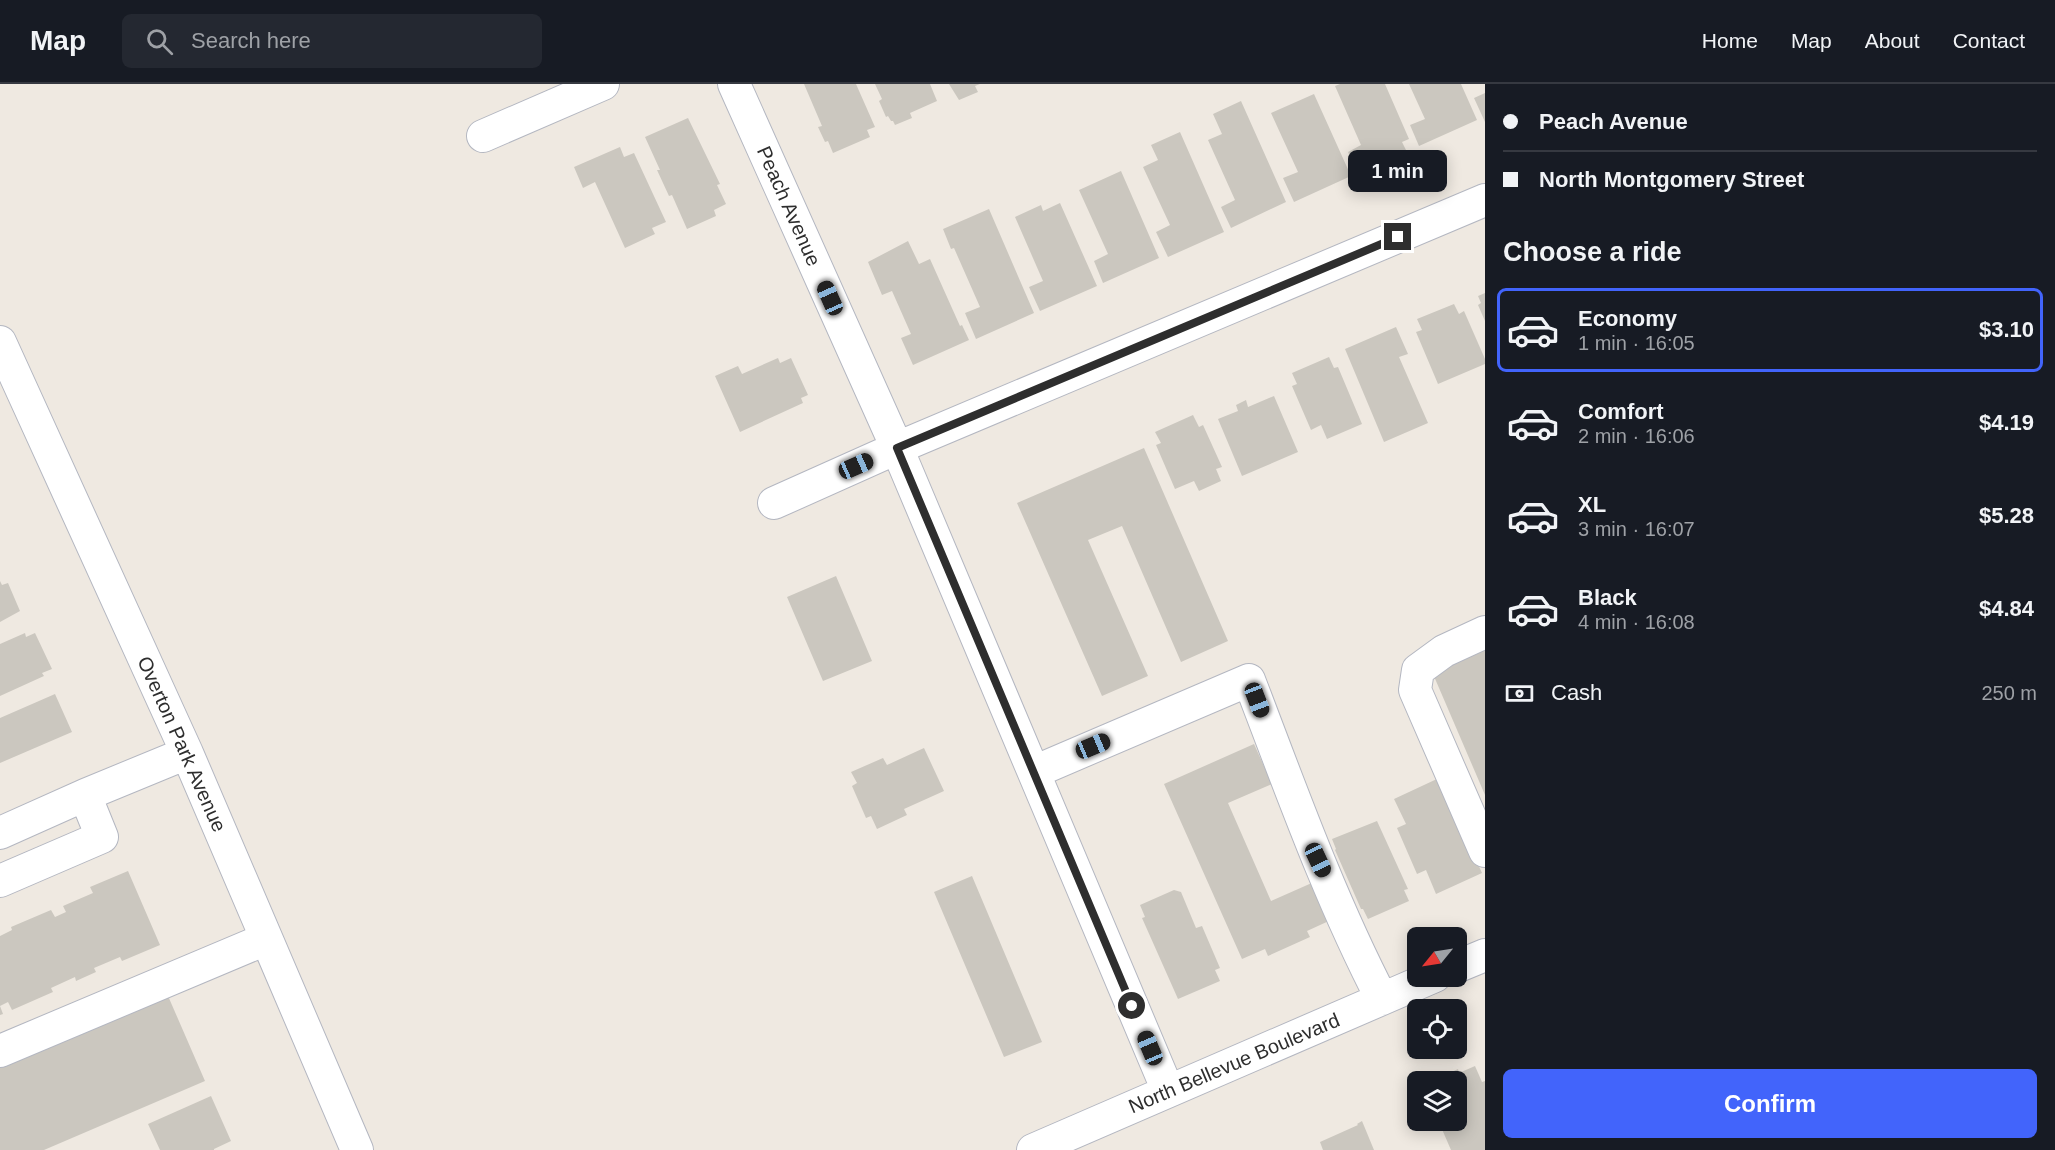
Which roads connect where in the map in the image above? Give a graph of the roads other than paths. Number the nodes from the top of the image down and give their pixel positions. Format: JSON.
{"nodes":[{"id":1,"x":603,"y":84,"type":"edge"},
{"id":2,"x":734,"y":84,"type":"edge"},
{"id":3,"x":483,"y":136,"type":"dead end"},
{"id":4,"x":1485,"y":200,"type":"edge"},
{"id":5,"x":0,"y":343,"type":"edge"},
{"id":6,"x":897,"y":448,"type":"junction"},
{"id":7,"x":774,"y":503,"type":"dead end"},
{"id":8,"x":1485,"y":632,"type":"edge"},
{"id":9,"x":187,"y":753,"type":"junction"},
{"id":10,"x":1034,"y":772,"type":"junction"},
{"id":11,"x":85,"y":795,"type":"junction"},
{"id":12,"x":0,"y":833,"type":"edge"},
{"id":13,"x":1485,"y":851,"type":"edge"},
{"id":14,"x":0,"y":881,"type":"edge"},
{"id":15,"x":266,"y":939,"type":"junction"},
{"id":16,"x":1485,"y":955,"type":"edge"},
{"id":17,"x":1467,"y":963,"type":"edge"},
{"id":18,"x":1410,"y":987,"type":"edge"},
{"id":19,"x":1382,"y":999,"type":"junction"},
{"id":20,"x":0,"y":1051,"type":"edge"},
{"id":21,"x":1168,"y":1090,"type":"junction"},
{"id":22,"x":357,"y":1150,"type":"edge"},
{"id":23,"x":1033,"y":1150,"type":"edge"}],
"edges":[{"from":1,"to":3,"type":"street"},
{"from":2,"to":6,"type":"street","name":"Peach Avenue"},
{"from":4,"to":6,"type":"street"},
{"from":5,"to":9,"type":"street","name":"Overton Park Avenue"},
{"from":6,"to":7,"type":"street"},
{"from":6,"to":10,"type":"street","name":"Peach Avenue"},
{"from":8,"to":13,"type":"street"},
{"from":9,"to":11,"type":"street"},
{"from":9,"to":15,"type":"street","name":"Overton Park Avenue"},
{"from":10,"to":19,"type":"street"},
{"from":10,"to":21,"type":"street","name":"Peach Avenue"},
{"from":11,"to":12,"type":"street"},
{"from":11,"to":14,"type":"street"},
{"from":15,"to":20,"type":"street"},
{"from":15,"to":22,"type":"street","name":"Overton Park Avenue"},
{"from":16,"to":17,"type":"street"},
{"from":18,"to":19,"type":"street","name":"North Bellevue Boulevard"},
{"from":19,"to":21,"type":"street","name":"North Bellevue Boulevard"},
{"from":21,"to":23,"type":"street","name":"North Bellevue Boulevard"}]}
